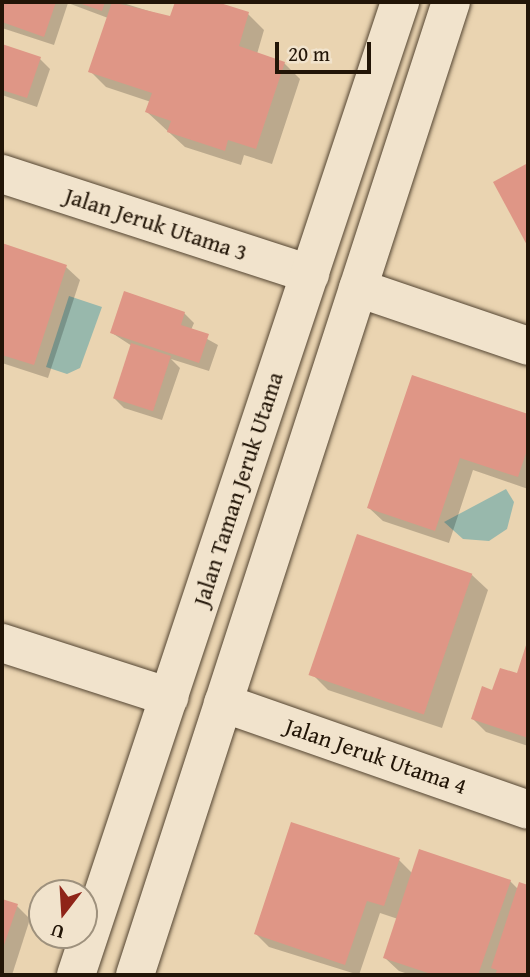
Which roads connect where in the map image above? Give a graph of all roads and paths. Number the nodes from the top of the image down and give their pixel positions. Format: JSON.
{"nodes":[{"id":1,"x":400,"y":2,"type":"edge"},
{"id":2,"x":451,"y":2,"type":"edge"},
{"id":3,"x":2,"y":174,"type":"edge"},
{"id":4,"x":310,"y":274,"type":"junction"},
{"id":5,"x":358,"y":288,"type":"junction"},
{"id":6,"x":528,"y":346,"type":"edge"},
{"id":7,"x":2,"y":643,"type":"edge"},
{"id":8,"x":169,"y":696,"type":"junction"},
{"id":9,"x":223,"y":703,"type":"junction"},
{"id":10,"x":528,"y":810,"type":"edge"},
{"id":11,"x":76,"y":975,"type":"edge"},
{"id":12,"x":135,"y":975,"type":"edge"}],
"edges":[{"from":1,"to":4,"type":"street","name":"Jalan Taman Jeruk Utama"},
{"from":2,"to":5,"type":"street"},
{"from":3,"to":4,"type":"street","name":"Jalan Jeruk Utama 3"},
{"from":4,"to":8,"type":"street","name":"Jalan Taman Jeruk Utama"},
{"from":5,"to":6,"type":"street"},
{"from":5,"to":9,"type":"street"},
{"from":7,"to":8,"type":"street"},
{"from":8,"to":11,"type":"street","name":"Jalan Taman Jeruk Utama"},
{"from":9,"to":10,"type":"street","name":"Jalan Jeruk Utama 4"},
{"from":9,"to":12,"type":"street"}]}
